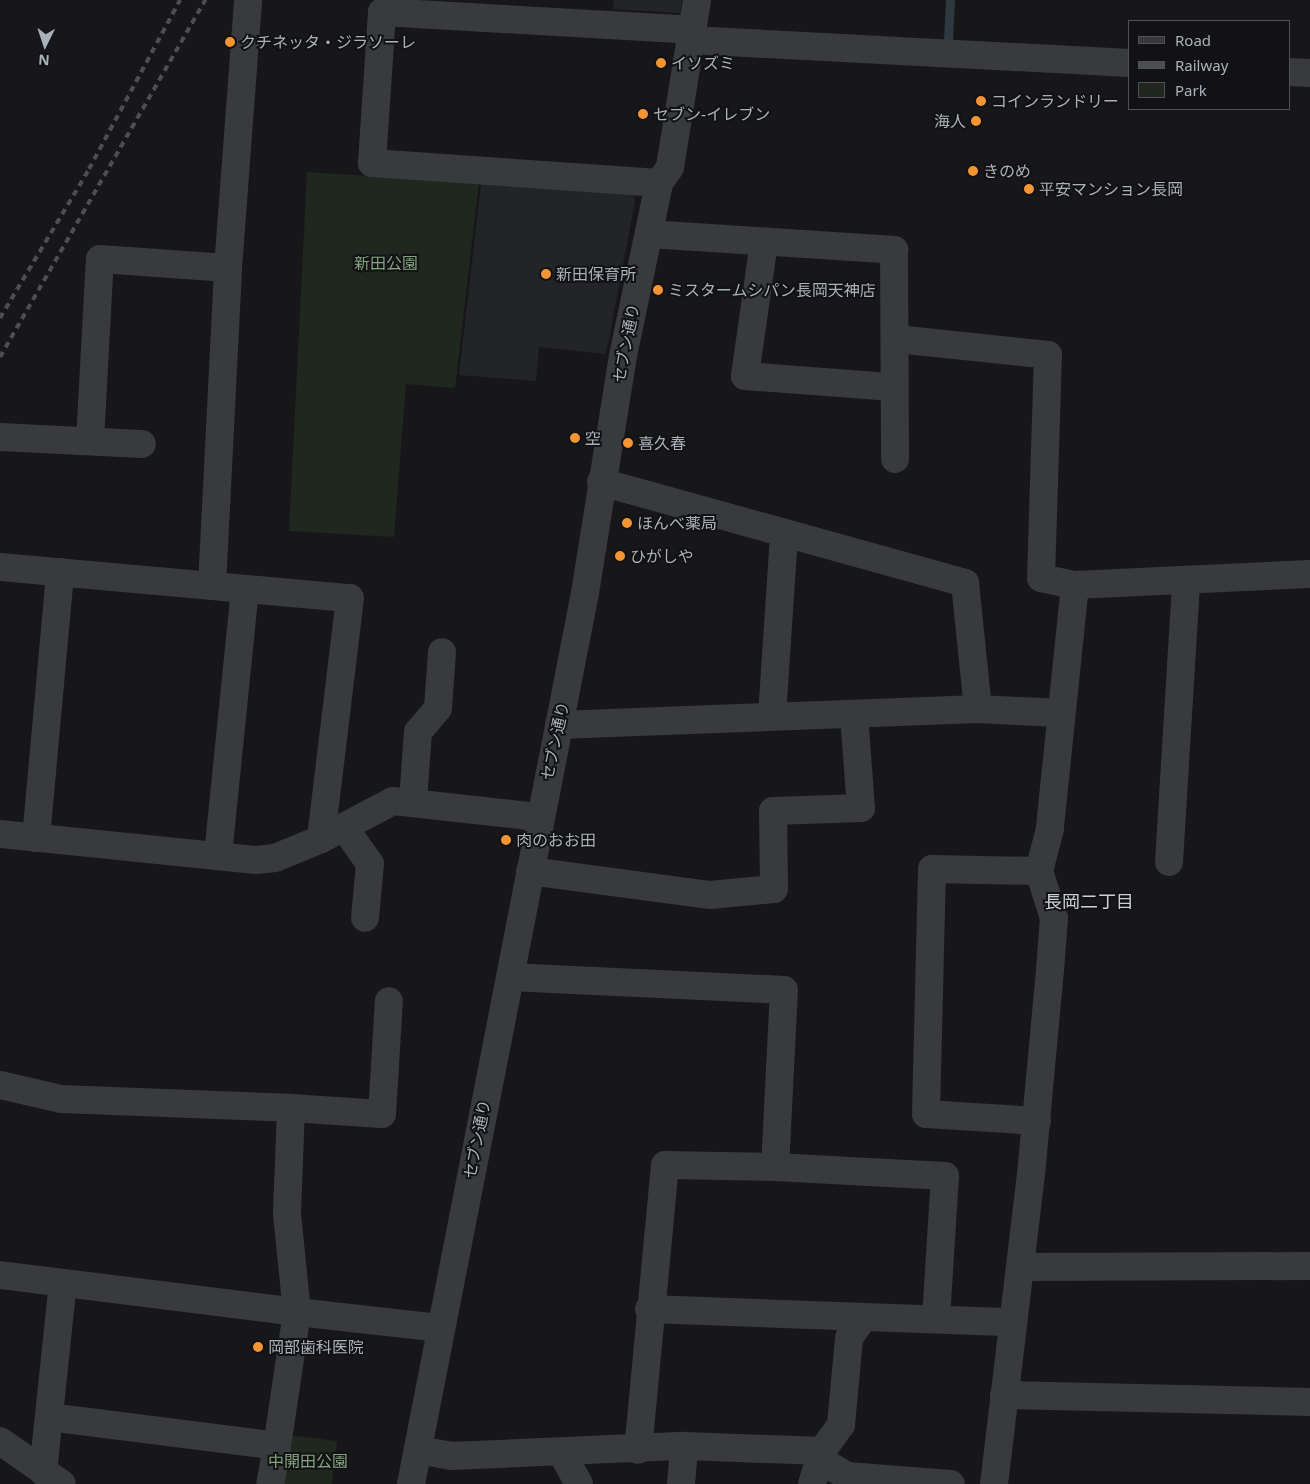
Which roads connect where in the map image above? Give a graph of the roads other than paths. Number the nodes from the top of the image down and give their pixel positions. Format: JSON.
{"nodes":[{"id":1,"x":248,"y":0,"type":"edge"},
{"id":2,"x":697,"y":0,"type":"edge"},
{"id":3,"x":690,"y":35,"type":"junction"},
{"id":4,"x":1128,"y":63,"type":"edge"},
{"id":5,"x":1290,"y":72,"type":"edge"},
{"id":6,"x":1310,"y":73,"type":"edge"},
{"id":7,"x":659,"y":183,"type":"junction"},
{"id":8,"x":649,"y":234,"type":"junction"},
{"id":9,"x":764,"y":242,"type":"junction"},
{"id":10,"x":228,"y":268,"type":"junction"},
{"id":11,"x":897,"y":339,"type":"junction"},
{"id":12,"x":894,"y":387,"type":"junction"},
{"id":13,"x":0,"y":437,"type":"edge"},
{"id":14,"x":90,"y":441,"type":"junction"},
{"id":15,"x":142,"y":444,"type":"dead end"},
{"id":16,"x":895,"y":459,"type":"dead end"},
{"id":17,"x":601,"y":482,"type":"junction"},
{"id":18,"x":784,"y":533,"type":"junction"},
{"id":19,"x":0,"y":567,"type":"edge"},
{"id":20,"x":60,"y":572,"type":"junction"},
{"id":21,"x":1310,"y":574,"type":"edge"},
{"id":22,"x":1186,"y":582,"type":"junction"},
{"id":23,"x":1074,"y":585,"type":"junction"},
{"id":24,"x":212,"y":586,"type":"junction"},
{"id":25,"x":245,"y":589,"type":"junction"},
{"id":26,"x":442,"y":652,"type":"dead end"},
{"id":27,"x":978,"y":709,"type":"junction"},
{"id":28,"x":1062,"y":713,"type":"junction"},
{"id":29,"x":854,"y":714,"type":"junction"},
{"id":30,"x":772,"y":716,"type":"junction"},
{"id":31,"x":559,"y":725,"type":"junction"},
{"id":32,"x":413,"y":801,"type":"junction"},
{"id":33,"x":539,"y":817,"type":"junction"},
{"id":34,"x":332,"y":833,"type":"junction"},
{"id":35,"x":0,"y":834,"type":"edge"},
{"id":36,"x":36,"y":838,"type":"junction"},
{"id":37,"x":218,"y":855,"type":"junction"},
{"id":38,"x":1169,"y":862,"type":"dead end"},
{"id":39,"x":530,"y":871,"type":"junction"},
{"id":40,"x":1038,"y":871,"type":"junction"},
{"id":41,"x":365,"y":918,"type":"dead end"},
{"id":42,"x":510,"y":977,"type":"junction"},
{"id":43,"x":389,"y":1002,"type":"dead end"},
{"id":44,"x":0,"y":1085,"type":"edge"},
{"id":45,"x":291,"y":1108,"type":"junction"},
{"id":46,"x":1037,"y":1121,"type":"junction"},
{"id":47,"x":776,"y":1167,"type":"junction"},
{"id":48,"x":1310,"y":1266,"type":"edge"},
{"id":49,"x":1021,"y":1267,"type":"junction"},
{"id":50,"x":0,"y":1275,"type":"edge"},
{"id":51,"x":64,"y":1283,"type":"junction"},
{"id":52,"x":649,"y":1308,"type":"junction"},
{"id":53,"x":297,"y":1312,"type":"junction"},
{"id":54,"x":863,"y":1318,"type":"junction"},
{"id":55,"x":936,"y":1318,"type":"junction"},
{"id":56,"x":1012,"y":1322,"type":"junction"},
{"id":57,"x":439,"y":1328,"type":"junction"},
{"id":58,"x":1004,"y":1396,"type":"junction"},
{"id":59,"x":1310,"y":1402,"type":"edge"},
{"id":60,"x":49,"y":1417,"type":"junction"},
{"id":61,"x":0,"y":1441,"type":"edge"},
{"id":62,"x":277,"y":1446,"type":"junction"},
{"id":63,"x":684,"y":1446,"type":"junction"},
{"id":64,"x":418,"y":1450,"type":"junction"},
{"id":65,"x":638,"y":1450,"type":"junction"},
{"id":66,"x":563,"y":1455,"type":"junction"},
{"id":67,"x":819,"y":1465,"type":"edge"},
{"id":68,"x":38,"y":1474,"type":"edge"},
{"id":69,"x":270,"y":1484,"type":"edge"},
{"id":70,"x":411,"y":1484,"type":"edge"},
{"id":71,"x":579,"y":1484,"type":"edge"},
{"id":72,"x":681,"y":1484,"type":"edge"},
{"id":73,"x":951,"y":1484,"type":"edge"},
{"id":74,"x":994,"y":1484,"type":"edge"}],
"edges":[{"from":1,"to":10,"type":"street"},
{"from":2,"to":3,"type":"street","name":"セブン通り"},
{"from":3,"to":4,"type":"street"},
{"from":3,"to":7,"type":"street","name":"セブン通り"},
{"from":3,"to":7,"type":"street"},
{"from":5,"to":6,"type":"street"},
{"from":7,"to":8,"type":"street","name":"セブン通り"},
{"from":8,"to":9,"type":"street"},
{"from":8,"to":17,"type":"street","name":"セブン通り"},
{"from":9,"to":11,"type":"street"},
{"from":9,"to":12,"type":"street"},
{"from":10,"to":14,"type":"street"},
{"from":10,"to":24,"type":"street"},
{"from":11,"to":12,"type":"street"},
{"from":11,"to":23,"type":"street"},
{"from":12,"to":16,"type":"street"},
{"from":13,"to":14,"type":"street"},
{"from":14,"to":15,"type":"street"},
{"from":17,"to":18,"type":"street"},
{"from":17,"to":31,"type":"street","name":"セブン通り"},
{"from":18,"to":27,"type":"street"},
{"from":18,"to":30,"type":"street"},
{"from":19,"to":20,"type":"street"},
{"from":20,"to":24,"type":"street"},
{"from":20,"to":36,"type":"street"},
{"from":21,"to":22,"type":"street"},
{"from":22,"to":23,"type":"street"},
{"from":22,"to":38,"type":"street"},
{"from":23,"to":28,"type":"street"},
{"from":24,"to":25,"type":"street"},
{"from":25,"to":34,"type":"street"},
{"from":25,"to":37,"type":"street"},
{"from":26,"to":32,"type":"street"},
{"from":27,"to":28,"type":"street"},
{"from":27,"to":29,"type":"street"},
{"from":28,"to":40,"type":"street"},
{"from":29,"to":30,"type":"street"},
{"from":29,"to":39,"type":"street"},
{"from":30,"to":31,"type":"street"},
{"from":31,"to":33,"type":"street","name":"セブン通り"},
{"from":32,"to":33,"type":"street"},
{"from":32,"to":34,"type":"street"},
{"from":33,"to":39,"type":"street","name":"セブン通り"},
{"from":34,"to":37,"type":"street"},
{"from":34,"to":41,"type":"street"},
{"from":35,"to":36,"type":"street"},
{"from":36,"to":37,"type":"street"},
{"from":39,"to":42,"type":"street","name":"セブン通り"},
{"from":40,"to":46,"type":"street"},
{"from":40,"to":46,"type":"street"},
{"from":42,"to":47,"type":"street"},
{"from":42,"to":57,"type":"street","name":"セブン通り"},
{"from":43,"to":45,"type":"street"},
{"from":44,"to":45,"type":"street"},
{"from":45,"to":53,"type":"street"},
{"from":46,"to":49,"type":"street"},
{"from":47,"to":52,"type":"street"},
{"from":47,"to":55,"type":"street"},
{"from":48,"to":49,"type":"street"},
{"from":49,"to":56,"type":"street"},
{"from":50,"to":51,"type":"street"},
{"from":51,"to":53,"type":"street"},
{"from":51,"to":60,"type":"street"},
{"from":52,"to":54,"type":"street"},
{"from":52,"to":65,"type":"street"},
{"from":53,"to":57,"type":"street"},
{"from":53,"to":62,"type":"street"},
{"from":54,"to":55,"type":"street"},
{"from":54,"to":67,"type":"street"},
{"from":55,"to":56,"type":"street"},
{"from":56,"to":58,"type":"street"},
{"from":57,"to":64,"type":"street","name":"セブン通り"},
{"from":58,"to":59,"type":"street"},
{"from":58,"to":74,"type":"street"},
{"from":60,"to":62,"type":"street"},
{"from":60,"to":68,"type":"street"},
{"from":61,"to":68,"type":"street"},
{"from":62,"to":69,"type":"street"},
{"from":63,"to":65,"type":"street"},
{"from":63,"to":67,"type":"street"},
{"from":63,"to":72,"type":"street"},
{"from":64,"to":66,"type":"street"},
{"from":64,"to":70,"type":"street","name":"セブン通り"},
{"from":65,"to":66,"type":"street"},
{"from":66,"to":71,"type":"street"},
{"from":67,"to":73,"type":"street"}]}
